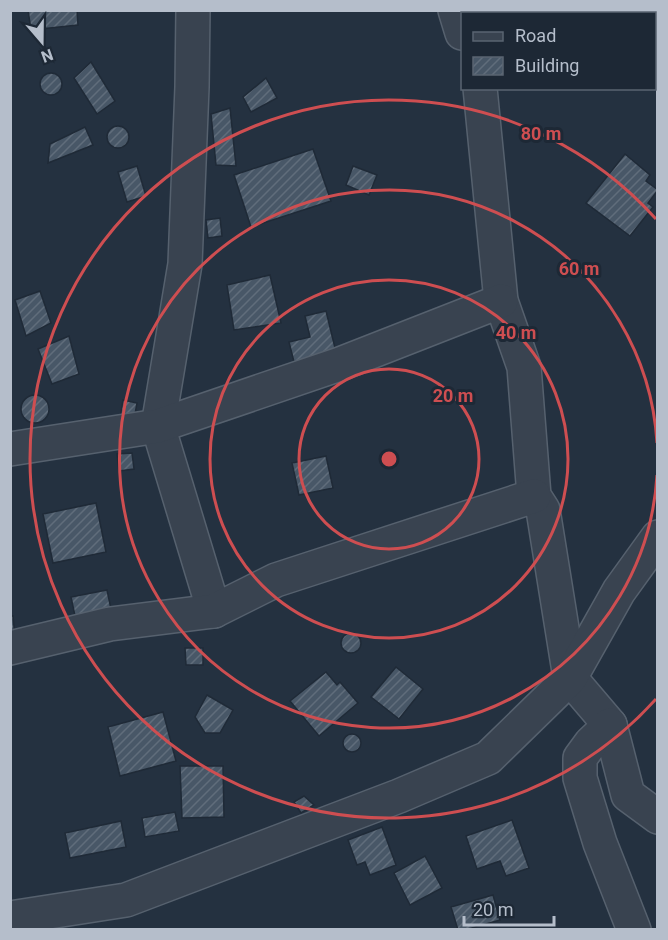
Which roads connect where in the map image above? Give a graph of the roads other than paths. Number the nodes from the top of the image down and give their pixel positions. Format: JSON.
{"nodes":[{"id":1,"x":193,"y":10,"type":"edge"},
{"id":2,"x":455,"y":10,"type":"edge"},
{"id":3,"x":461,"y":30,"type":"edge"},
{"id":4,"x":480,"y":90,"type":"edge"},
{"id":5,"x":501,"y":301,"type":"junction"},
{"id":6,"x":158,"y":426,"type":"junction"},
{"id":7,"x":10,"y":449,"type":"edge"},
{"id":8,"x":534,"y":496,"type":"junction"},
{"id":9,"x":657,"y":537,"type":"edge"},
{"id":10,"x":214,"y":611,"type":"junction"},
{"id":11,"x":10,"y":648,"type":"edge"},
{"id":12,"x":570,"y":678,"type":"junction"},
{"id":13,"x":610,"y":725,"type":"junction"},
{"id":14,"x":657,"y":818,"type":"edge"},
{"id":15,"x":10,"y":918,"type":"edge"},
{"id":16,"x":634,"y":930,"type":"edge"}],
"edges":[{"from":1,"to":6,"type":"street"},
{"from":2,"to":3,"type":"street"},
{"from":4,"to":5,"type":"street"},
{"from":5,"to":6,"type":"street"},
{"from":5,"to":8,"type":"street"},
{"from":6,"to":7,"type":"street"},
{"from":6,"to":10,"type":"street"},
{"from":8,"to":10,"type":"street"},
{"from":8,"to":12,"type":"street"},
{"from":9,"to":12,"type":"street"},
{"from":10,"to":11,"type":"street"},
{"from":12,"to":13,"type":"street"},
{"from":12,"to":15,"type":"street"},
{"from":13,"to":14,"type":"street"},
{"from":13,"to":16,"type":"street"}]}
